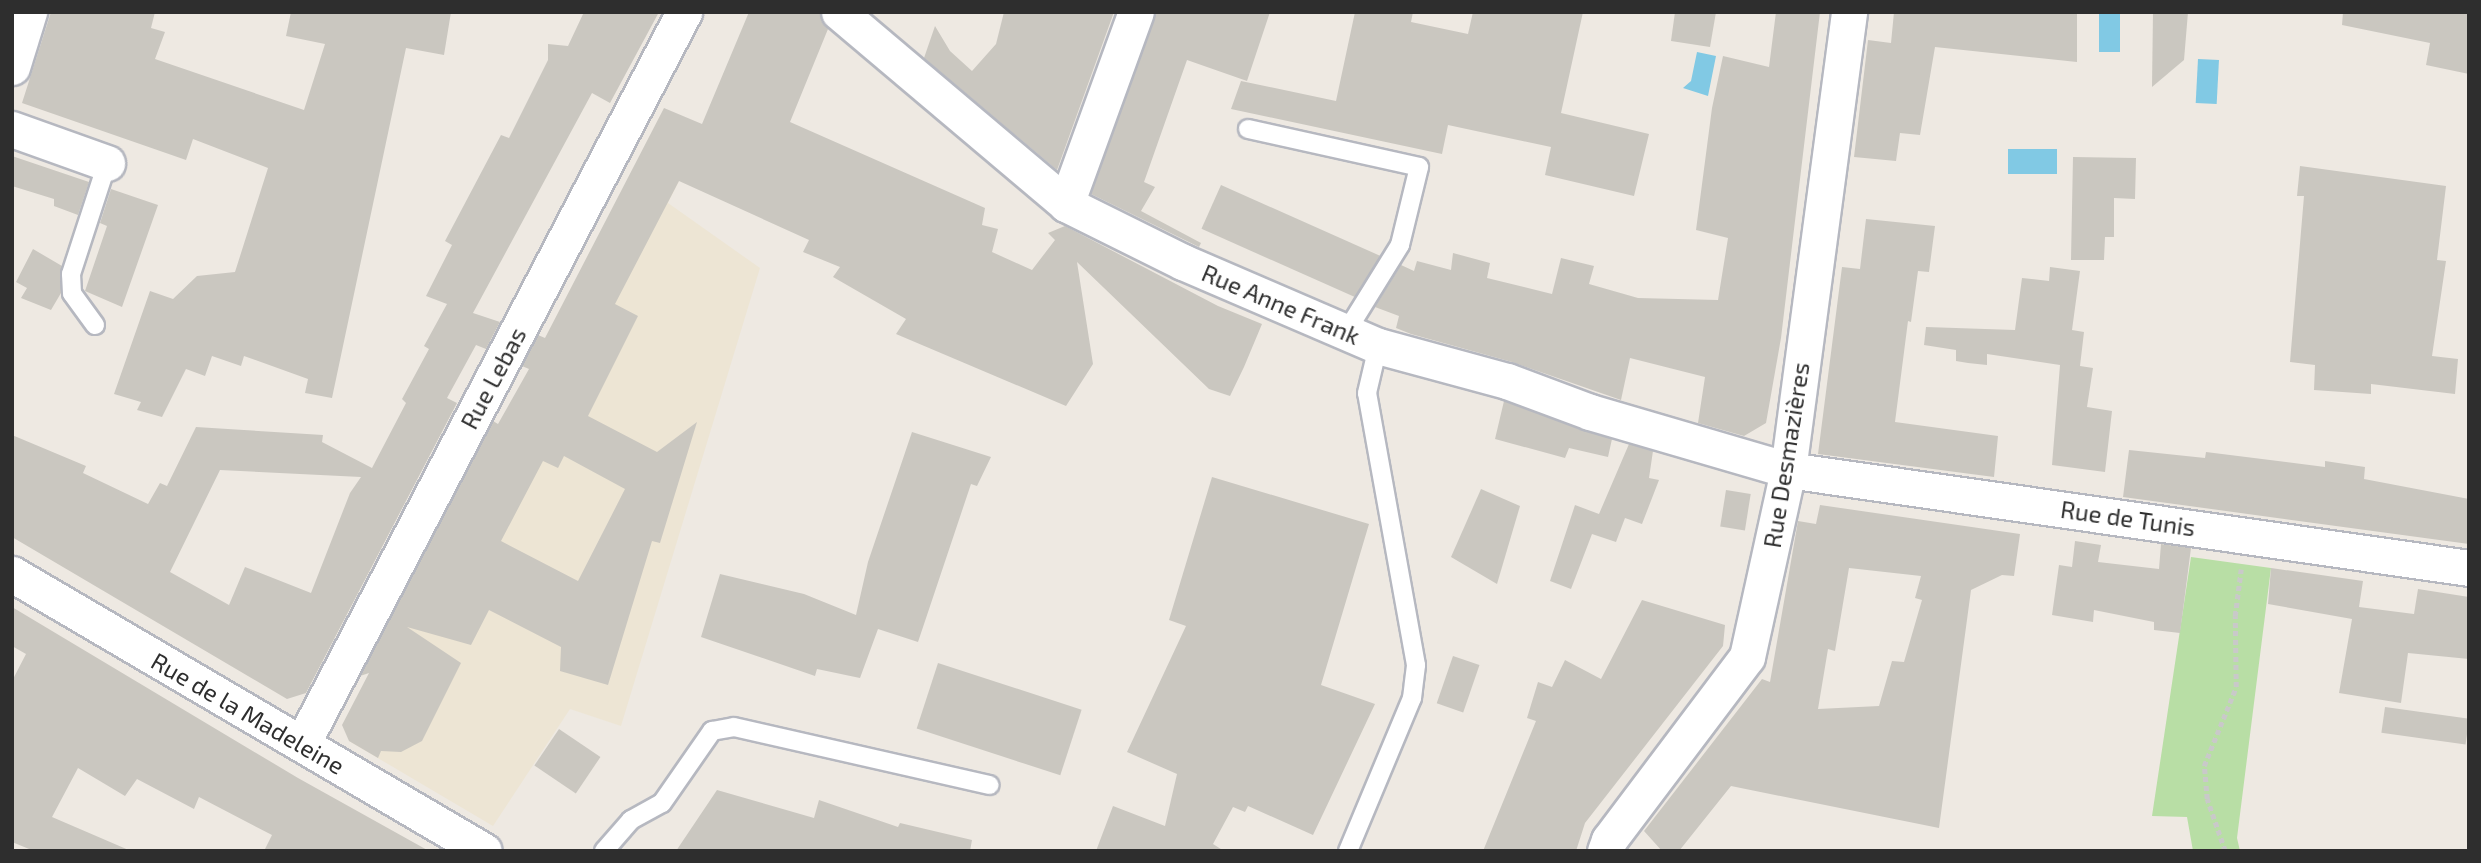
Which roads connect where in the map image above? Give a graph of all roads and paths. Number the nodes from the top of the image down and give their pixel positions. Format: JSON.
{"nodes":[{"id":1,"x":29,"y":12,"type":"edge"},
{"id":2,"x":684,"y":12,"type":"edge"},
{"id":3,"x":839,"y":12,"type":"edge"},
{"id":4,"x":1136,"y":12,"type":"edge"},
{"id":5,"x":1849,"y":12,"type":"edge"},
{"id":6,"x":12,"y":67,"type":"edge"},
{"id":7,"x":12,"y":129,"type":"edge"},
{"id":8,"x":1248,"y":129,"type":"dead end"},
{"id":9,"x":107,"y":163,"type":"joint"},
{"id":10,"x":1066,"y":204,"type":"junction"},
{"id":11,"x":95,"y":325,"type":"dead end"},
{"id":12,"x":1346,"y":332,"type":"junction"},
{"id":13,"x":1378,"y":346,"type":"junction"},
{"id":14,"x":1788,"y":470,"type":"junction"},
{"id":15,"x":2242,"y":564,"type":"dead end"},
{"id":16,"x":2469,"y":568,"type":"edge"},
{"id":17,"x":12,"y":574,"type":"edge"},
{"id":18,"x":302,"y":744,"type":"junction"},
{"id":19,"x":990,"y":785,"type":"dead end"},
{"id":20,"x":485,"y":851,"type":"edge"},
{"id":21,"x":604,"y":851,"type":"edge"},
{"id":22,"x":1348,"y":851,"type":"edge"},
{"id":23,"x":1605,"y":851,"type":"edge"},
{"id":24,"x":2225,"y":851,"type":"edge"}],
"edges":[{"from":1,"to":6,"type":"street"},
{"from":2,"to":18,"type":"street","name":"Rue Lebas"},
{"from":3,"to":10,"type":"street","name":"Rue Anne Frank"},
{"from":4,"to":10,"type":"street"},
{"from":5,"to":14,"type":"street","name":"Rue Desmazières"},
{"from":7,"to":9,"type":"street"},
{"from":8,"to":12,"type":"lane"},
{"from":9,"to":11,"type":"lane"},
{"from":10,"to":12,"type":"street","name":"Rue Anne Frank"},
{"from":12,"to":13,"type":"street","name":"Rue Anne Frank"},
{"from":13,"to":14,"type":"street","name":"Rue Anne Frank"},
{"from":13,"to":22,"type":"lane"},
{"from":14,"to":16,"type":"street","name":"Rue de Tunis"},
{"from":14,"to":23,"type":"street","name":"Rue Desmazières"},
{"from":15,"to":24,"type":"path"},
{"from":17,"to":18,"type":"street","name":"Rue de la Madeleine"},
{"from":18,"to":20,"type":"street","name":"Rue de la Madeleine"},
{"from":19,"to":21,"type":"lane"}]}
